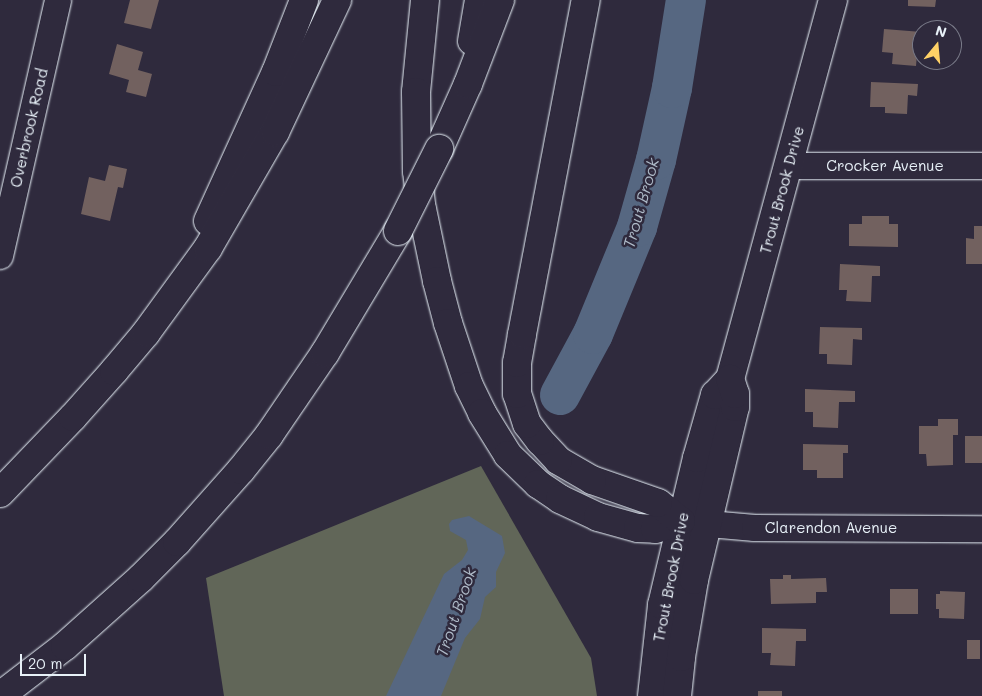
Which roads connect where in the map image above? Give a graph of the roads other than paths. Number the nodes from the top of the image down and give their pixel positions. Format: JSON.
{"nodes":[{"id":1,"x":58,"y":0,"type":"edge"},
{"id":2,"x":304,"y":0,"type":"edge"},
{"id":3,"x":337,"y":0,"type":"edge"},
{"id":4,"x":425,"y":0,"type":"edge"},
{"id":5,"x":479,"y":0,"type":"edge"},
{"id":6,"x":500,"y":0,"type":"edge"},
{"id":7,"x":586,"y":0,"type":"edge"},
{"id":8,"x":833,"y":0,"type":"edge"},
{"id":9,"x":464,"y":94,"type":"junction"},
{"id":10,"x":789,"y":166,"type":"junction"},
{"id":11,"x":982,"y":166,"type":"edge"},
{"id":12,"x":9,"y":178,"type":"edge"},
{"id":13,"x":0,"y":256,"type":"edge"},
{"id":14,"x":179,"y":289,"type":"junction"},
{"id":15,"x":0,"y":493,"type":"edge"},
{"id":16,"x":694,"y":523,"type":"junction"},
{"id":17,"x":982,"y":529,"type":"edge"},
{"id":18,"x":0,"y":696,"type":"edge"},
{"id":19,"x":652,"y":696,"type":"edge"},
{"id":20,"x":677,"y":696,"type":"edge"}],
"edges":[{"from":1,"to":12,"type":"street","name":"Overbrook Road"},
{"from":2,"to":14,"type":"main road"},
{"from":3,"to":14,"type":"main road"},
{"from":4,"to":16,"type":"main road"},
{"from":5,"to":9,"type":"main road"},
{"from":6,"to":9,"type":"main road"},
{"from":7,"to":16,"type":"main road"},
{"from":8,"to":10,"type":"main road","name":"Trout Brook Drive"},
{"from":9,"to":18,"type":"main road","bridge":true},
{"from":10,"to":11,"type":"street","name":"Crocker Avenue"},
{"from":10,"to":16,"type":"main road","name":"Trout Brook Drive"},
{"from":12,"to":13,"type":"street","name":"Overbrook Road"},
{"from":14,"to":15,"type":"main road"},
{"from":16,"to":17,"type":"street","name":"Clarendon Avenue"},
{"from":16,"to":19,"type":"main road","name":"Trout Brook Drive"},
{"from":16,"to":20,"type":"main road","name":"Trout Brook Drive"}]}
